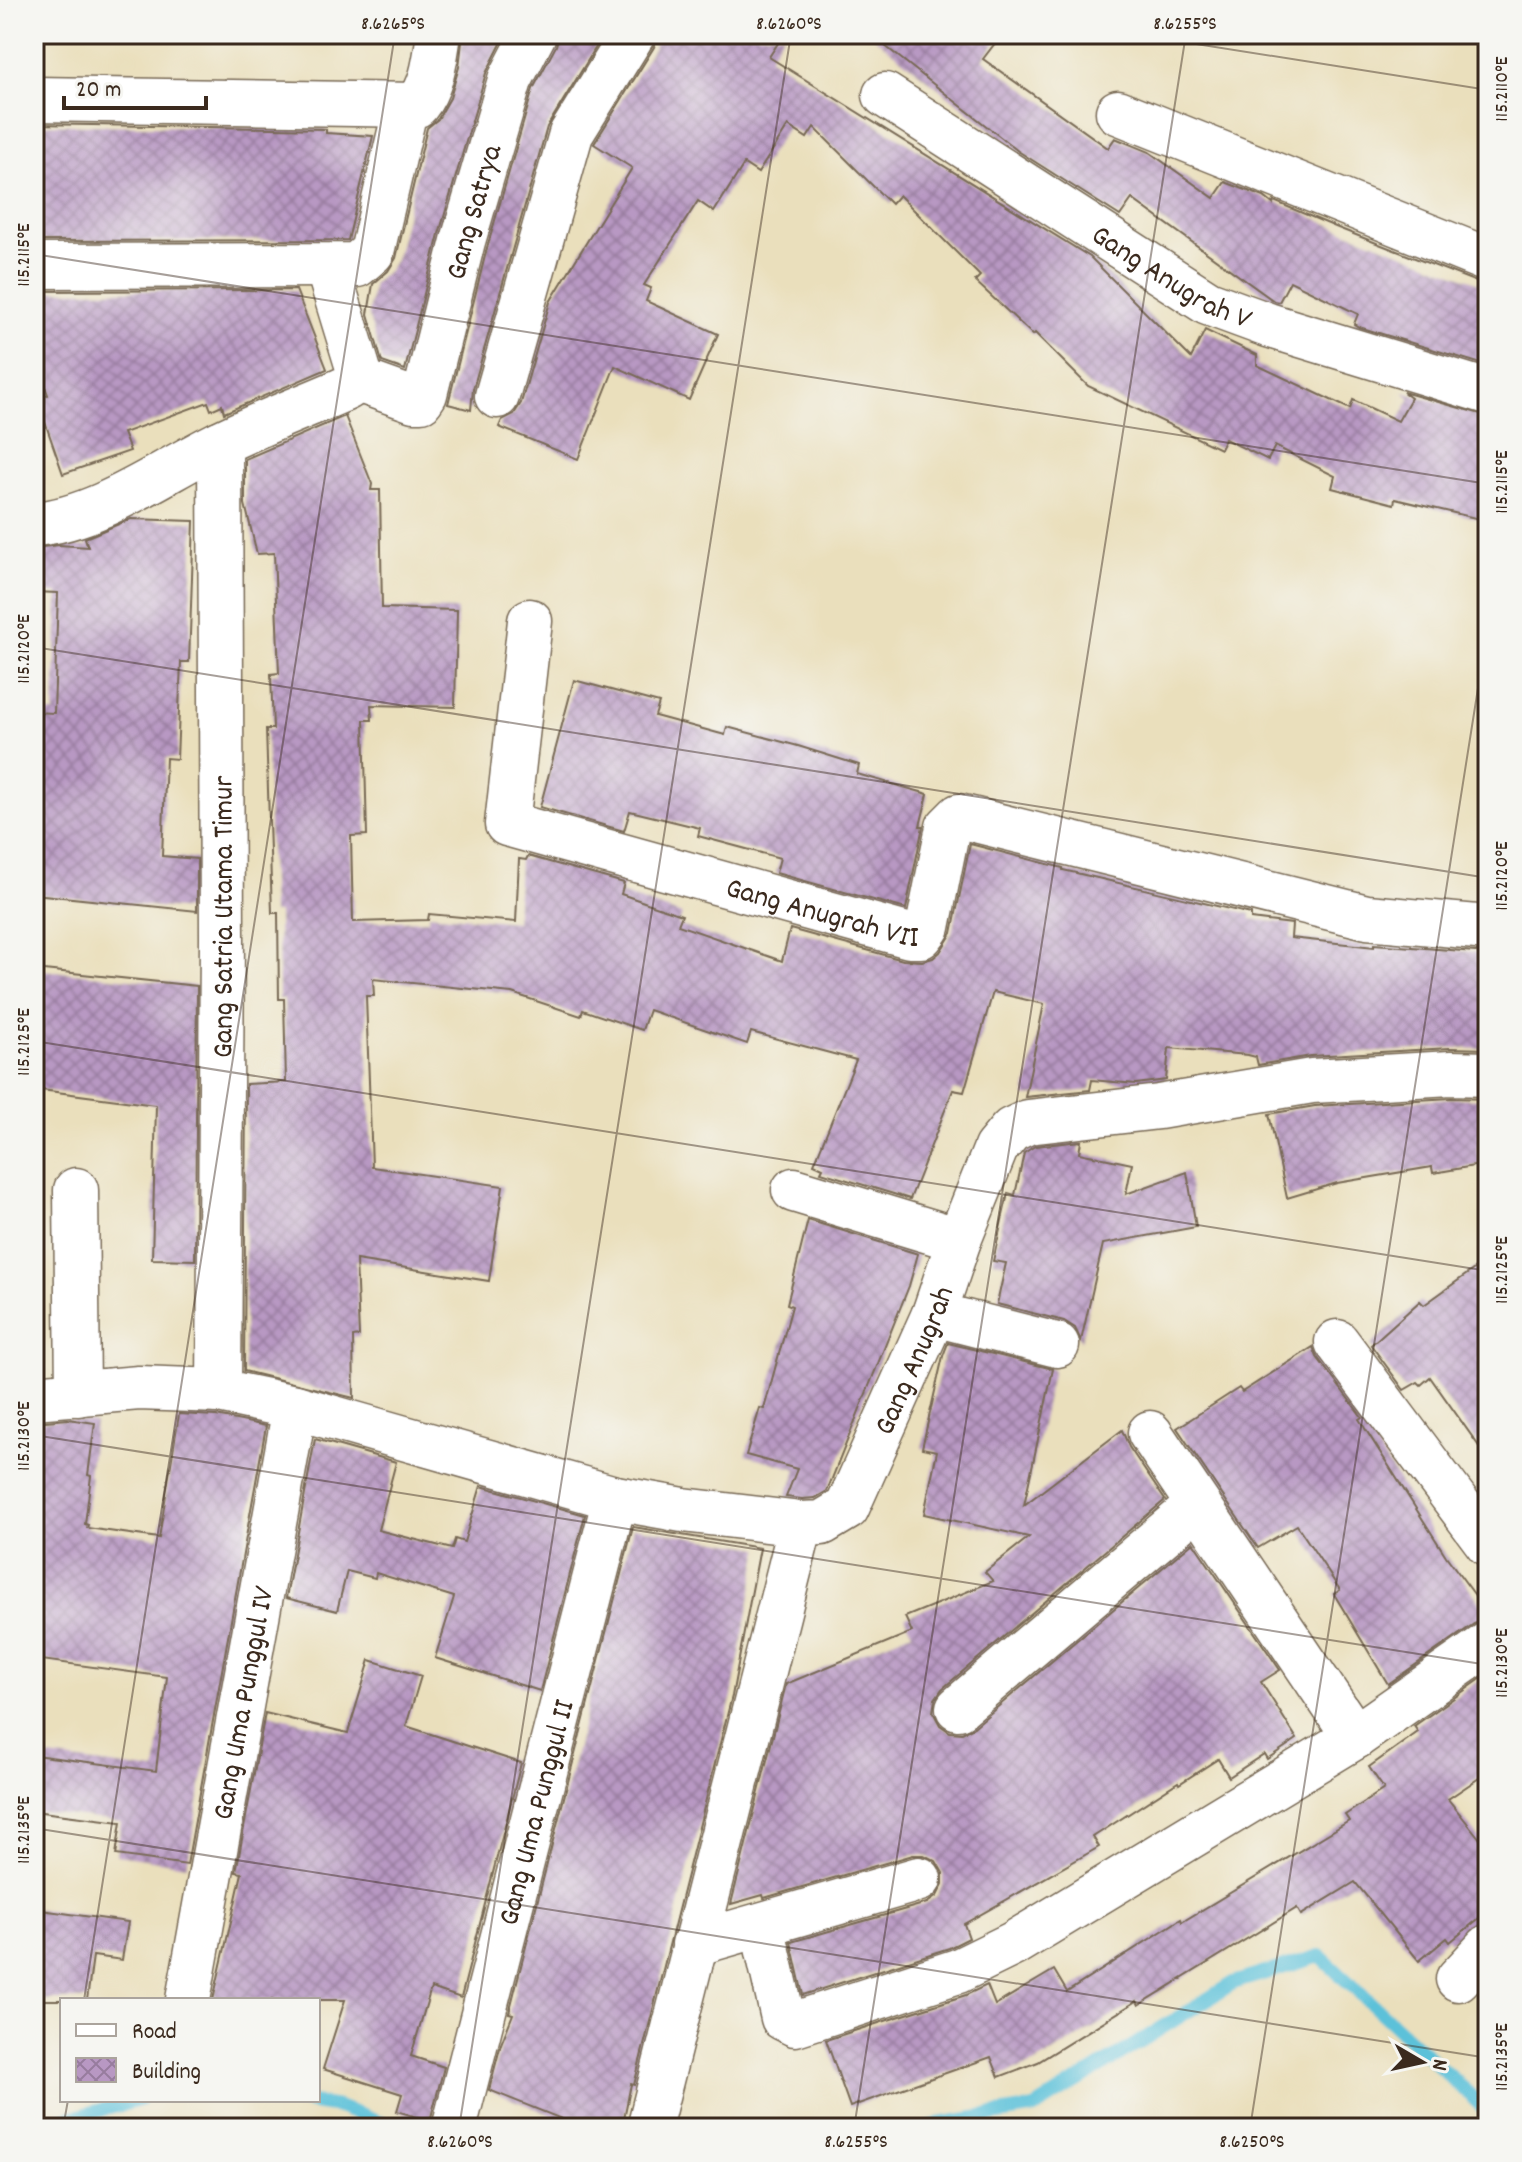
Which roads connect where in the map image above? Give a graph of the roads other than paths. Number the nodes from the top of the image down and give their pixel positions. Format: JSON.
{"nodes":[{"id":1,"x":439,"y":34,"type":"edge"},
{"id":2,"x":534,"y":34,"type":"edge"},
{"id":3,"x":633,"y":34,"type":"edge"},
{"id":4,"x":885,"y":95,"type":"dead end"},
{"id":5,"x":34,"y":99,"type":"edge"},
{"id":6,"x":406,"y":106,"type":"junction"},
{"id":7,"x":1118,"y":112,"type":"dead end"},
{"id":8,"x":1488,"y":260,"type":"edge"},
{"id":9,"x":34,"y":266,"type":"edge"},
{"id":10,"x":327,"y":266,"type":"junction"},
{"id":11,"x":358,"y":380,"type":"junction"},
{"id":12,"x":1488,"y":392,"type":"edge"},
{"id":13,"x":497,"y":396,"type":"dead end"},
{"id":14,"x":220,"y":443,"type":"junction"},
{"id":15,"x":34,"y":524,"type":"edge"},
{"id":16,"x":530,"y":621,"type":"dead end"},
{"id":17,"x":1488,"y":928,"type":"edge"},
{"id":18,"x":1488,"y":1074,"type":"edge"},
{"id":19,"x":76,"y":1190,"type":"dead end"},
{"id":20,"x":794,"y":1190,"type":"dead end"},
{"id":21,"x":959,"y":1240,"type":"junction"},
{"id":22,"x":934,"y":1314,"type":"junction"},
{"id":23,"x":1337,"y":1342,"type":"dead end"},
{"id":24,"x":1057,"y":1345,"type":"dead end"},
{"id":25,"x":219,"y":1391,"type":"junction"},
{"id":26,"x":78,"y":1394,"type":"junction"},
{"id":27,"x":34,"y":1397,"type":"edge"},
{"id":28,"x":295,"y":1407,"type":"junction"},
{"id":29,"x":1150,"y":1433,"type":"dead end"},
{"id":30,"x":615,"y":1498,"type":"junction"},
{"id":31,"x":1198,"y":1505,"type":"junction"},
{"id":32,"x":801,"y":1524,"type":"junction"},
{"id":33,"x":1488,"y":1544,"type":"edge"},
{"id":34,"x":1488,"y":1644,"type":"edge"},
{"id":35,"x":958,"y":1708,"type":"dead end"},
{"id":36,"x":1355,"y":1737,"type":"junction"},
{"id":37,"x":919,"y":1879,"type":"dead end"},
{"id":38,"x":762,"y":1925,"type":"junction"},
{"id":39,"x":694,"y":1944,"type":"junction"},
{"id":40,"x":1488,"y":1947,"type":"edge"},
{"id":41,"x":1458,"y":1979,"type":"dead end"},
{"id":42,"x":188,"y":1998,"type":"edge"},
{"id":43,"x":459,"y":2108,"type":"edge"},
{"id":44,"x":649,"y":2128,"type":"edge"}],
"edges":[{"from":1,"to":6,"type":"street"},
{"from":2,"to":11,"type":"street","name":"Gang Satrya"},
{"from":3,"to":13,"type":"street"},
{"from":4,"to":12,"type":"street","name":"Gang Anugrah V"},
{"from":5,"to":6,"type":"street"},
{"from":6,"to":10,"type":"street"},
{"from":7,"to":8,"type":"street"},
{"from":9,"to":10,"type":"street"},
{"from":10,"to":11,"type":"street"},
{"from":11,"to":14,"type":"street"},
{"from":14,"to":15,"type":"street"},
{"from":14,"to":25,"type":"street","name":"Gang Satria Utama Timur"},
{"from":16,"to":17,"type":"street","name":"Gang Anugrah VII"},
{"from":18,"to":21,"type":"street","name":"Gang Anugrah"},
{"from":19,"to":26,"type":"street"},
{"from":20,"to":21,"type":"street"},
{"from":21,"to":22,"type":"street","name":"Gang Anugrah"},
{"from":22,"to":24,"type":"street"},
{"from":22,"to":32,"type":"street","name":"Gang Anugrah"},
{"from":23,"to":33,"type":"street"},
{"from":25,"to":26,"type":"street","name":"Gang Anugrah"},
{"from":25,"to":28,"type":"street","name":"Gang Anugrah"},
{"from":26,"to":27,"type":"street","name":"Gang Anugrah"},
{"from":28,"to":30,"type":"street","name":"Gang Anugrah"},
{"from":28,"to":42,"type":"street","name":"Gang Uma Punggul IV"},
{"from":29,"to":31,"type":"street"},
{"from":30,"to":32,"type":"street","name":"Gang Anugrah"},
{"from":30,"to":43,"type":"street","name":"Gang Uma Punggul II"},
{"from":31,"to":35,"type":"street"},
{"from":31,"to":36,"type":"street"},
{"from":32,"to":39,"type":"street"},
{"from":34,"to":36,"type":"street"},
{"from":36,"to":38,"type":"street"},
{"from":37,"to":38,"type":"street"},
{"from":38,"to":39,"type":"street"},
{"from":39,"to":44,"type":"street"},
{"from":40,"to":41,"type":"street"}]}
